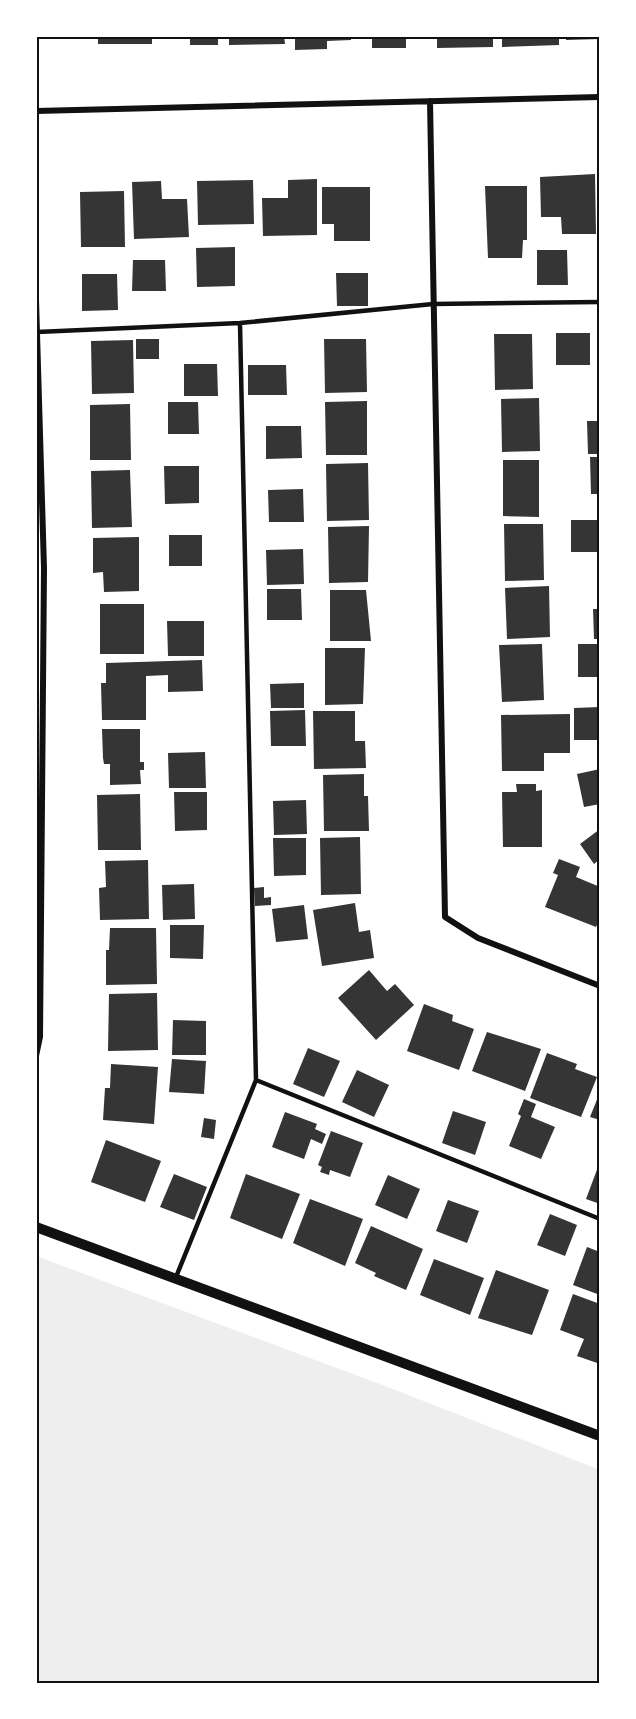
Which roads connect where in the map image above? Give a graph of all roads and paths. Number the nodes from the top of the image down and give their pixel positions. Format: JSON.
{"nodes":[{"id":1,"x":600,"y":97,"type":"edge"},
{"id":2,"x":430,"y":101,"type":"junction"},
{"id":3,"x":36,"y":111,"type":"edge"},
{"id":4,"x":36,"y":300,"type":"edge"},
{"id":5,"x":600,"y":302,"type":"edge"},
{"id":6,"x":433,"y":304,"type":"junction"},
{"id":7,"x":240,"y":323,"type":"junction"},
{"id":8,"x":37,"y":332,"type":"edge"},
{"id":9,"x":600,"y":986,"type":"edge"},
{"id":10,"x":36,"y":1056,"type":"edge"},
{"id":11,"x":256,"y":1080,"type":"junction"},
{"id":12,"x":600,"y":1219,"type":"edge"},
{"id":13,"x":36,"y":1227,"type":"edge"},
{"id":14,"x":176,"y":1277,"type":"junction"},
{"id":15,"x":600,"y":1436,"type":"edge"}],
"edges":[{"from":1,"to":2,"type":"street"},
{"from":2,"to":3,"type":"street"},
{"from":2,"to":6,"type":"street"},
{"from":4,"to":8,"type":"street"},
{"from":5,"to":6,"type":"lane"},
{"from":6,"to":7,"type":"lane"},
{"from":6,"to":9,"type":"street"},
{"from":7,"to":8,"type":"lane"},
{"from":7,"to":11,"type":"lane"},
{"from":8,"to":10,"type":"street"},
{"from":11,"to":12,"type":"lane"},
{"from":11,"to":14,"type":"lane"},
{"from":13,"to":14,"type":"street"},
{"from":14,"to":15,"type":"street"}]}
